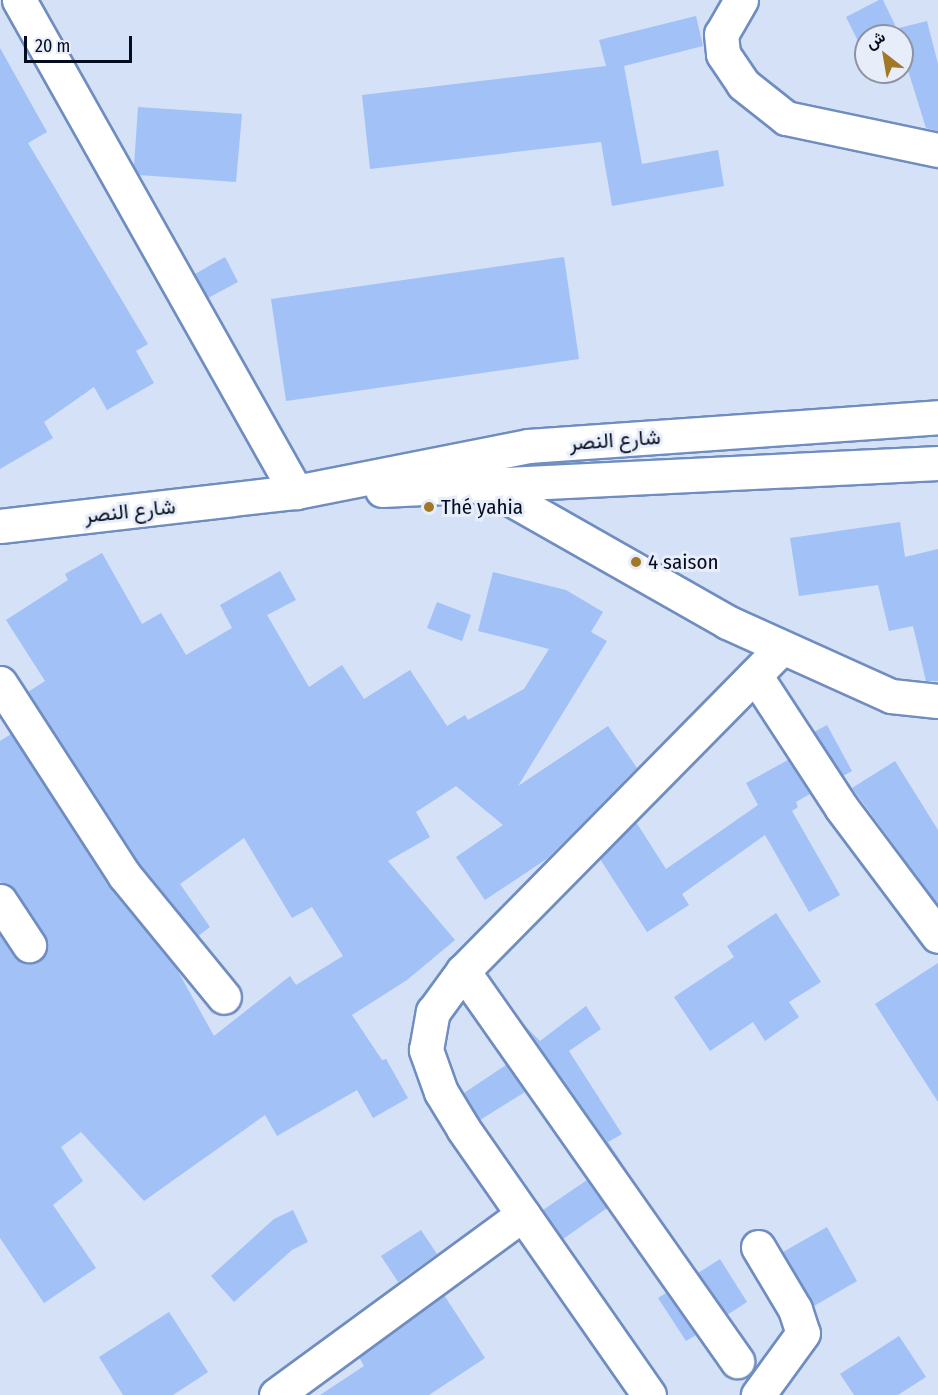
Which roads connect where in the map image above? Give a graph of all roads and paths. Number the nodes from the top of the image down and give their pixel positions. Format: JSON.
{"nodes":[{"id":1,"x":19,"y":0,"type":"edge"},
{"id":2,"x":741,"y":0,"type":"edge"},
{"id":3,"x":938,"y":150,"type":"edge"},
{"id":4,"x":938,"y":417,"type":"edge"},
{"id":5,"x":938,"y":464,"type":"edge"},
{"id":6,"x":488,"y":486,"type":"junction"},
{"id":7,"x":296,"y":492,"type":"junction"},
{"id":8,"x":0,"y":526,"type":"edge"},
{"id":9,"x":781,"y":648,"type":"junction"},
{"id":10,"x":755,"y":675,"type":"junction"},
{"id":11,"x":0,"y":683,"type":"edge"},
{"id":12,"x":938,"y":701,"type":"edge"},
{"id":13,"x":0,"y":901,"type":"edge"},
{"id":14,"x":938,"y":936,"type":"edge"},
{"id":15,"x":29,"y":945,"type":"dead end"},
{"id":16,"x":463,"y":971,"type":"junction"},
{"id":17,"x":224,"y":997,"type":"dead end"},
{"id":18,"x":523,"y":1214,"type":"junction"},
{"id":19,"x":758,"y":1247,"type":"dead end"},
{"id":20,"x":737,"y":1361,"type":"dead end"},
{"id":21,"x":276,"y":1395,"type":"edge"},
{"id":22,"x":649,"y":1395,"type":"edge"},
{"id":23,"x":758,"y":1395,"type":"edge"}],
"edges":[{"from":1,"to":7,"type":"street"},
{"from":2,"to":3,"type":"street"},
{"from":4,"to":7,"type":"street","name":"شارع النصر"},
{"from":5,"to":6,"type":"street","name":"شارع النصر"},
{"from":6,"to":7,"type":"street","name":"شارع النصر"},
{"from":6,"to":9,"type":"street"},
{"from":7,"to":8,"type":"street","name":"شارع النصر"},
{"from":9,"to":10,"type":"street"},
{"from":9,"to":12,"type":"street"},
{"from":10,"to":14,"type":"street"},
{"from":10,"to":16,"type":"street"},
{"from":11,"to":17,"type":"street"},
{"from":13,"to":15,"type":"street"},
{"from":16,"to":18,"type":"street"},
{"from":16,"to":20,"type":"street"},
{"from":18,"to":21,"type":"street"},
{"from":18,"to":22,"type":"street"},
{"from":19,"to":23,"type":"street"}]}
